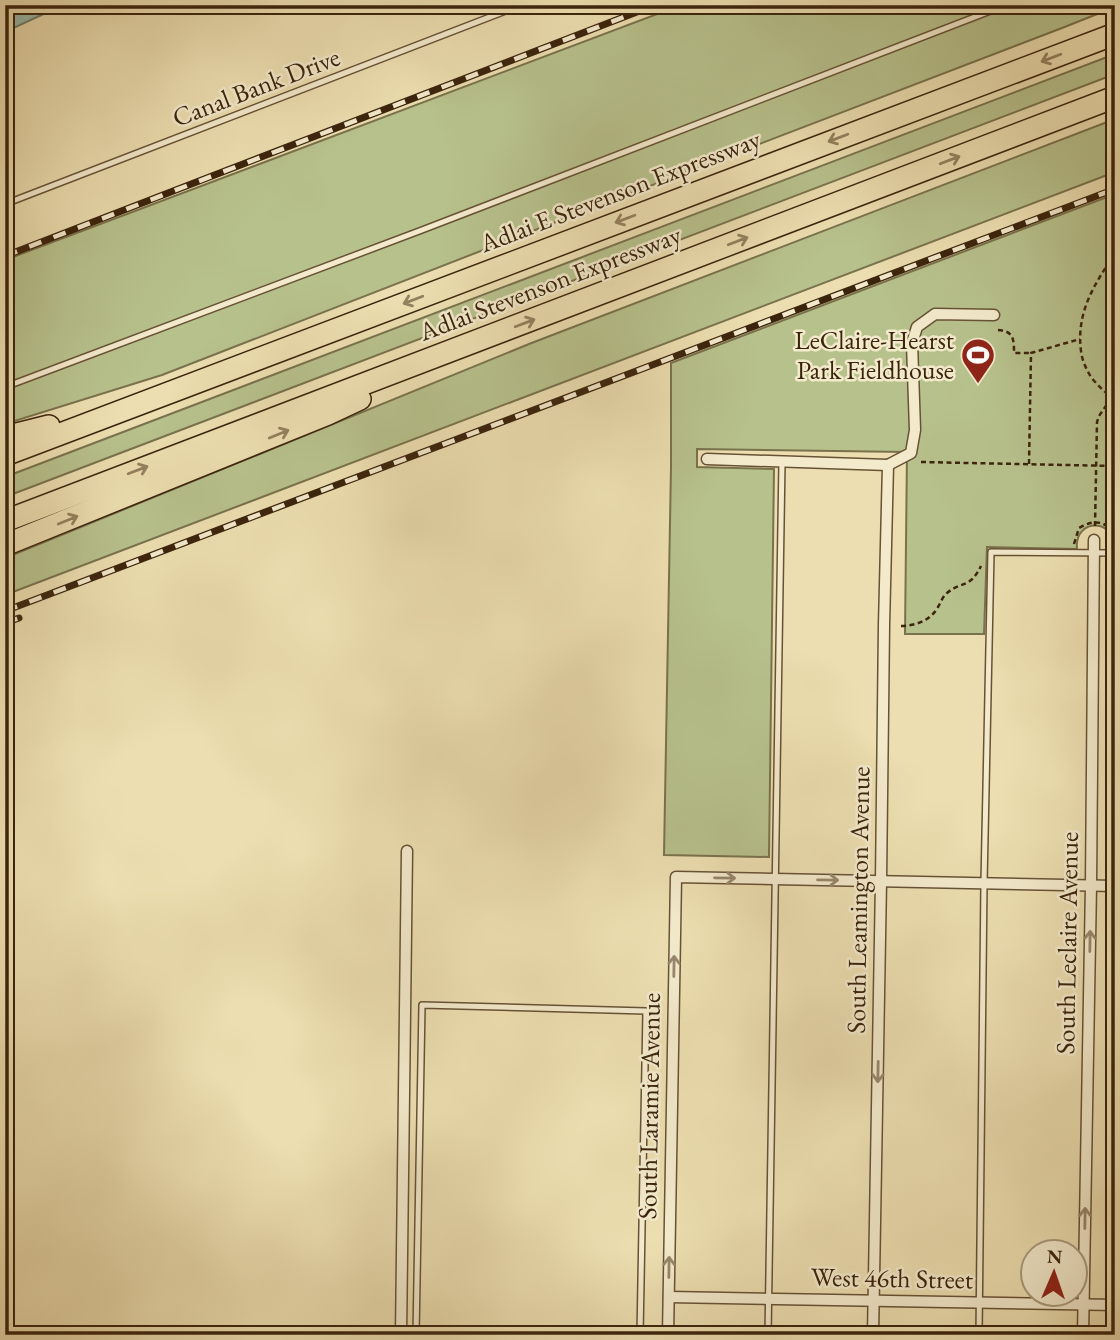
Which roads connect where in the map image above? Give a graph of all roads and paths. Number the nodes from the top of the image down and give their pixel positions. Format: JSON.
{"nodes":[{"id":1,"x":521,"y":5,"type":"edge"},
{"id":2,"x":1006,"y":5,"type":"edge"},
{"id":3,"x":1115,"y":34,"type":"edge"},
{"id":4,"x":1115,"y":97,"type":"edge"},
{"id":5,"x":5,"y":204,"type":"edge"},
{"id":6,"x":1115,"y":254,"type":"edge"},
{"id":7,"x":994,"y":315,"type":"dead end"},
{"id":8,"x":998,"y":330,"type":"dead end"},
{"id":9,"x":1080,"y":339,"type":"junction"},
{"id":10,"x":461,"y":347,"type":"junction"},
{"id":11,"x":1031,"y":354,"type":"junction"},
{"id":12,"x":5,"y":387,"type":"edge"},
{"id":13,"x":1113,"y":399,"type":"edge"},
{"id":14,"x":146,"y":401,"type":"junction"},
{"id":15,"x":5,"y":437,"type":"edge"},
{"id":16,"x":5,"y":455,"type":"edge"},
{"id":17,"x":706,"y":459,"type":"dead end"},
{"id":18,"x":782,"y":461,"type":"junction"},
{"id":19,"x":921,"y":462,"type":"dead end"},
{"id":20,"x":888,"y":465,"type":"junction"},
{"id":21,"x":1029,"y":465,"type":"junction"},
{"id":22,"x":1096,"y":466,"type":"junction"},
{"id":23,"x":1115,"y":466,"type":"edge"},
{"id":24,"x":5,"y":521,"type":"edge"},
{"id":25,"x":1095,"y":526,"type":"dead end"},
{"id":26,"x":1094,"y":540,"type":"dead end"},
{"id":27,"x":5,"y":545,"type":"edge"},
{"id":28,"x":1093,"y":552,"type":"junction"},
{"id":29,"x":1115,"y":553,"type":"edge"},
{"id":30,"x":407,"y":851,"type":"dead end"},
{"id":31,"x":775,"y":879,"type":"junction"},
{"id":32,"x":881,"y":881,"type":"junction"},
{"id":33,"x":984,"y":883,"type":"junction"},
{"id":34,"x":1091,"y":885,"type":"junction"},
{"id":35,"x":1115,"y":886,"type":"edge"},
{"id":36,"x":1084,"y":1238,"type":"edge"},
{"id":37,"x":669,"y":1297,"type":"junction"},
{"id":38,"x":768,"y":1298,"type":"junction"},
{"id":39,"x":873,"y":1300,"type":"junction"},
{"id":40,"x":979,"y":1303,"type":"junction"},
{"id":41,"x":1018,"y":1303,"type":"edge"},
{"id":42,"x":1088,"y":1304,"type":"edge"},
{"id":43,"x":1115,"y":1305,"type":"edge"},
{"id":44,"x":1083,"y":1308,"type":"edge"},
{"id":45,"x":401,"y":1335,"type":"edge"},
{"id":46,"x":416,"y":1335,"type":"edge"},
{"id":47,"x":640,"y":1335,"type":"edge"},
{"id":48,"x":668,"y":1335,"type":"edge"},
{"id":49,"x":768,"y":1335,"type":"edge"},
{"id":50,"x":873,"y":1335,"type":"edge"},
{"id":51,"x":979,"y":1335,"type":"edge"},
{"id":52,"x":1083,"y":1335,"type":"edge"}],
"edges":[{"from":1,"to":5,"type":"lane","name":"Canal Bank Drive"},
{"from":2,"to":12,"type":"lane"},
{"from":3,"to":14,"type":"highway","name":"Adlai E Stevenson Expressway","one_way":true},
{"from":10,"to":4,"type":"highway","name":"Adlai Stevenson Expressway","one_way":true},
{"from":6,"to":9,"type":"path"},
{"from":7,"to":20,"type":"street"},
{"from":8,"to":11,"type":"path"},
{"from":9,"to":11,"type":"path"},
{"from":9,"to":13,"type":"path"},
{"from":24,"to":10,"type":"highway","name":"Adlai Stevenson Expressway","one_way":true},
{"from":27,"to":10,"type":"highway","one_way":true},
{"from":11,"to":21,"type":"path"},
{"from":13,"to":22,"type":"path"},
{"from":14,"to":15,"type":"highway"},
{"from":14,"to":16,"type":"highway"},
{"from":17,"to":18,"type":"street"},
{"from":18,"to":20,"type":"street"},
{"from":18,"to":31,"type":"lane"},
{"from":19,"to":21,"type":"path"},
{"from":20,"to":32,"type":"street","name":"South Leamington Avenue"},
{"from":21,"to":22,"type":"path"},
{"from":22,"to":23,"type":"path"},
{"from":22,"to":25,"type":"path"},
{"from":26,"to":28,"type":"street","name":"South Leclaire Avenue"},
{"from":28,"to":29,"type":"lane"},
{"from":28,"to":33,"type":"lane"},
{"from":28,"to":34,"type":"street","name":"South Leclaire Avenue"},
{"from":30,"to":45,"type":"street"},
{"from":31,"to":32,"type":"street","one_way":true},
{"from":37,"to":31,"type":"street","name":"South Laramie Avenue","one_way":true},
{"from":31,"to":38,"type":"lane"},
{"from":32,"to":33,"type":"street"},
{"from":32,"to":39,"type":"street","name":"South Leamington Avenue","one_way":true},
{"from":33,"to":34,"type":"street"},
{"from":33,"to":40,"type":"lane"},
{"from":34,"to":35,"type":"street"},
{"from":36,"to":34,"type":"street","name":"South Leclaire Avenue","one_way":true},
{"from":37,"to":38,"type":"street","name":"West 46th Street"},
{"from":37,"to":48,"type":"street","name":"South Laramie Avenue"},
{"from":38,"to":39,"type":"street","name":"West 46th Street"},
{"from":38,"to":49,"type":"lane"},
{"from":39,"to":40,"type":"street","name":"West 46th Street"},
{"from":39,"to":50,"type":"street","name":"South Leamington Avenue"},
{"from":40,"to":41,"type":"street","name":"West 46th Street"},
{"from":40,"to":51,"type":"lane"},
{"from":42,"to":43,"type":"street","name":"West 46th Street"},
{"from":44,"to":52,"type":"street","name":"South Leclaire Avenue"},
{"from":46,"to":47,"type":"lane"}]}
